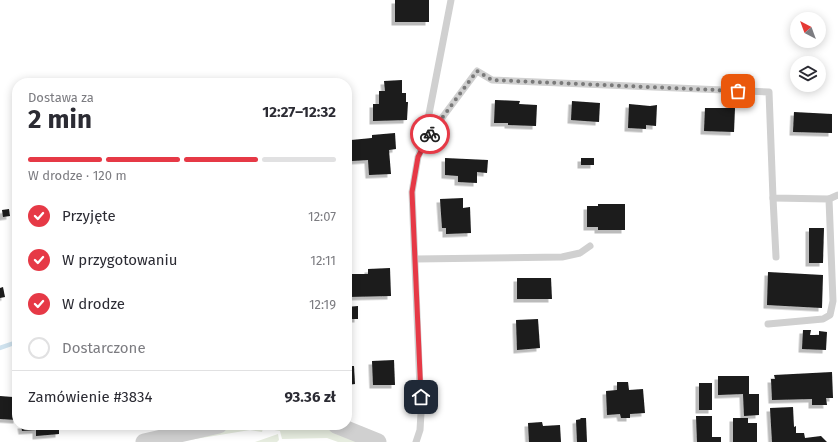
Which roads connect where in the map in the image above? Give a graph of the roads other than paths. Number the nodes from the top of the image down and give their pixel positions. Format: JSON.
{"nodes":[{"id":1,"x":451,"y":0,"type":"edge"},
{"id":2,"x":424,"y":142,"type":"junction"},
{"id":3,"x":838,"y":195,"type":"edge"},
{"id":4,"x":772,"y":198,"type":"junction"},
{"id":5,"x":829,"y":198,"type":"junction"},
{"id":6,"x":590,"y":246,"type":"dead end"},
{"id":7,"x":776,"y":257,"type":"dead end"},
{"id":8,"x":416,"y":259,"type":"junction"},
{"id":9,"x":768,"y":324,"type":"dead end"},
{"id":10,"x":197,"y":430,"type":"edge"},
{"id":11,"x":348,"y":430,"type":"edge"},
{"id":12,"x":144,"y":442,"type":"edge"},
{"id":13,"x":378,"y":442,"type":"edge"},
{"id":14,"x":416,"y":442,"type":"edge"}],
"edges":[{"from":1,"to":2,"type":"lane"},
{"from":2,"to":4,"type":"lane"},
{"from":2,"to":8,"type":"lane"},
{"from":3,"to":5,"type":"lane"},
{"from":4,"to":5,"type":"lane"},
{"from":4,"to":7,"type":"lane"},
{"from":5,"to":9,"type":"lane"},
{"from":6,"to":8,"type":"lane"},
{"from":8,"to":14,"type":"lane"},
{"from":10,"to":12,"type":"street"},
{"from":11,"to":13,"type":"street"}]}
